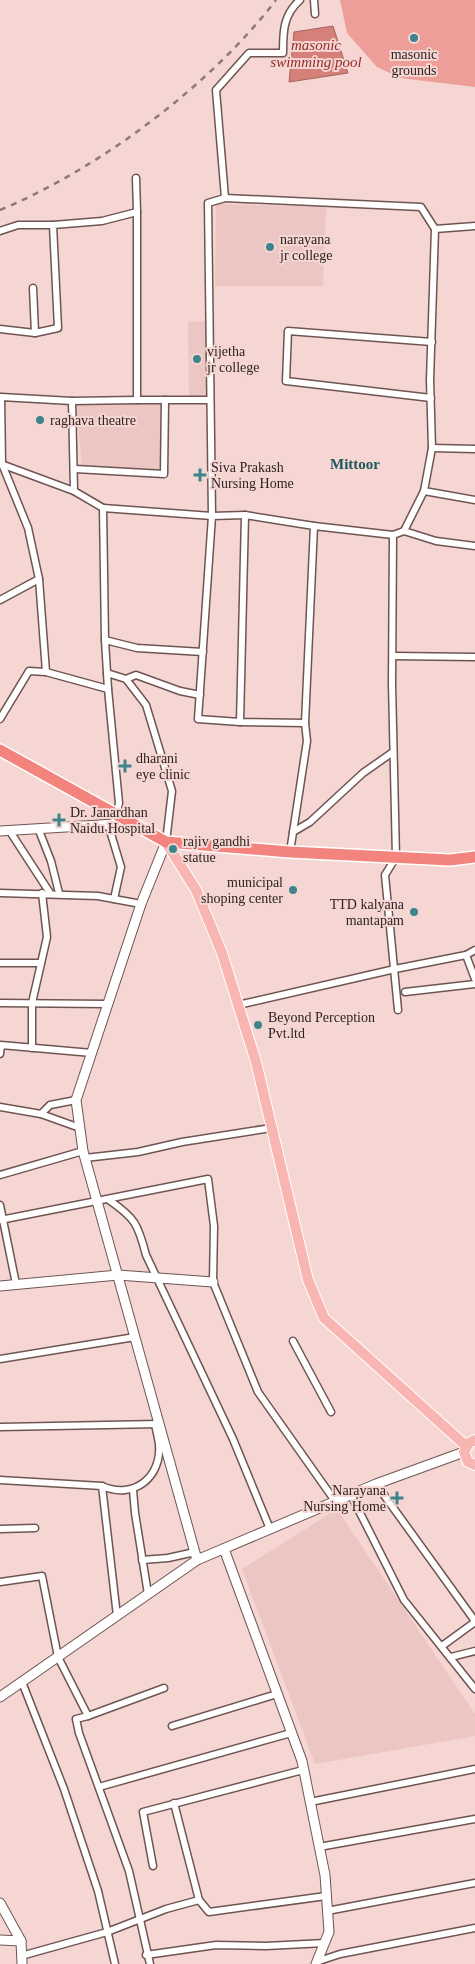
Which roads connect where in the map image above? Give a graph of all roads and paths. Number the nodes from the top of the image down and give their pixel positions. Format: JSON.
{"nodes":[{"id":1,"x":300,"y":0,"type":"edge"},
{"id":2,"x":314,"y":0,"type":"edge"},
{"id":3,"x":315,"y":14,"type":"dead end"},
{"id":4,"x":136,"y":178,"type":"dead end"},
{"id":5,"x":225,"y":198,"type":"junction"},
{"id":6,"x":137,"y":212,"type":"junction"},
{"id":7,"x":53,"y":225,"type":"junction"},
{"id":8,"x":475,"y":226,"type":"edge"},
{"id":9,"x":435,"y":229,"type":"junction"},
{"id":10,"x":0,"y":231,"type":"edge"},
{"id":11,"x":33,"y":288,"type":"dead end"},
{"id":12,"x":0,"y":329,"type":"edge"},
{"id":13,"x":35,"y":333,"type":"junction"},
{"id":14,"x":432,"y":342,"type":"junction"},
{"id":15,"x":1,"y":397,"type":"edge"},
{"id":16,"x":431,"y":398,"type":"junction"},
{"id":17,"x":137,"y":400,"type":"junction"},
{"id":18,"x":165,"y":400,"type":"junction"},
{"id":19,"x":210,"y":400,"type":"junction"},
{"id":20,"x":72,"y":401,"type":"junction"},
{"id":21,"x":432,"y":448,"type":"junction"},
{"id":22,"x":475,"y":450,"type":"edge"},
{"id":23,"x":1,"y":464,"type":"edge"},
{"id":24,"x":75,"y":469,"type":"junction"},
{"id":25,"x":74,"y":491,"type":"junction"},
{"id":26,"x":424,"y":491,"type":"junction"},
{"id":27,"x":475,"y":500,"type":"edge"},
{"id":28,"x":103,"y":508,"type":"junction"},
{"id":29,"x":245,"y":515,"type":"junction"},
{"id":30,"x":212,"y":516,"type":"junction"},
{"id":31,"x":314,"y":526,"type":"junction"},
{"id":32,"x":404,"y":530,"type":"junction"},
{"id":33,"x":393,"y":535,"type":"junction"},
{"id":34,"x":475,"y":546,"type":"edge"},
{"id":35,"x":39,"y":579,"type":"junction"},
{"id":36,"x":0,"y":600,"type":"edge"},
{"id":37,"x":105,"y":640,"type":"junction"},
{"id":38,"x":203,"y":652,"type":"junction"},
{"id":39,"x":393,"y":656,"type":"junction"},
{"id":40,"x":475,"y":657,"type":"edge"},
{"id":41,"x":46,"y":672,"type":"junction"},
{"id":42,"x":107,"y":673,"type":"junction"},
{"id":43,"x":126,"y":679,"type":"junction"},
{"id":44,"x":108,"y":689,"type":"junction"},
{"id":45,"x":200,"y":695,"type":"junction"},
{"id":46,"x":0,"y":719,"type":"edge"},
{"id":47,"x":240,"y":722,"type":"junction"},
{"id":48,"x":305,"y":724,"type":"junction"},
{"id":49,"x":0,"y":750,"type":"edge"},
{"id":50,"x":394,"y":752,"type":"junction"},
{"id":51,"x":116,"y":815,"type":"junction"},
{"id":52,"x":132,"y":823,"type":"junction"},
{"id":53,"x":108,"y":824,"type":"junction"},
{"id":54,"x":38,"y":828,"type":"junction"},
{"id":55,"x":4,"y":831,"type":"edge"},
{"id":56,"x":293,"y":832,"type":"junction"},
{"id":57,"x":166,"y":842,"type":"junction"},
{"id":58,"x":290,"y":852,"type":"junction"},
{"id":59,"x":396,"y":857,"type":"junction"},
{"id":60,"x":475,"y":857,"type":"edge"},
{"id":61,"x":0,"y":893,"type":"edge"},
{"id":62,"x":42,"y":893,"type":"junction"},
{"id":63,"x":50,"y":893,"type":"junction"},
{"id":64,"x":59,"y":893,"type":"junction"},
{"id":65,"x":114,"y":899,"type":"junction"},
{"id":66,"x":141,"y":904,"type":"junction"},
{"id":67,"x":475,"y":950,"type":"edge"},
{"id":68,"x":466,"y":955,"type":"junction"},
{"id":69,"x":0,"y":963,"type":"edge"},
{"id":70,"x":41,"y":963,"type":"junction"},
{"id":71,"x":394,"y":969,"type":"junction"},
{"id":72,"x":475,"y":978,"type":"edge"},
{"id":73,"x":475,"y":984,"type":"edge"},
{"id":74,"x":404,"y":992,"type":"dead end"},
{"id":75,"x":0,"y":1003,"type":"edge"},
{"id":76,"x":32,"y":1003,"type":"junction"},
{"id":77,"x":108,"y":1004,"type":"junction"},
{"id":78,"x":238,"y":1005,"type":"junction"},
{"id":79,"x":398,"y":1010,"type":"dead end"},
{"id":80,"x":32,"y":1048,"type":"junction"},
{"id":81,"x":92,"y":1053,"type":"junction"},
{"id":82,"x":0,"y":1054,"type":"edge"},
{"id":83,"x":76,"y":1100,"type":"junction"},
{"id":84,"x":0,"y":1107,"type":"edge"},
{"id":85,"x":40,"y":1114,"type":"junction"},
{"id":86,"x":80,"y":1128,"type":"junction"},
{"id":87,"x":271,"y":1128,"type":"junction"},
{"id":88,"x":84,"y":1155,"type":"junction"},
{"id":89,"x":0,"y":1175,"type":"edge"},
{"id":90,"x":109,"y":1200,"type":"junction"},
{"id":91,"x":98,"y":1202,"type":"junction"},
{"id":92,"x":0,"y":1205,"type":"edge"},
{"id":93,"x":1,"y":1220,"type":"edge"},
{"id":94,"x":118,"y":1275,"type":"junction"},
{"id":95,"x":158,"y":1278,"type":"junction"},
{"id":96,"x":213,"y":1282,"type":"junction"},
{"id":97,"x":16,"y":1284,"type":"junction"},
{"id":98,"x":0,"y":1286,"type":"edge"},
{"id":99,"x":135,"y":1337,"type":"junction"},
{"id":100,"x":293,"y":1342,"type":"dead end"},
{"id":101,"x":0,"y":1359,"type":"edge"},
{"id":102,"x":331,"y":1412,"type":"dead end"},
{"id":103,"x":157,"y":1424,"type":"junction"},
{"id":104,"x":0,"y":1427,"type":"edge"},
{"id":105,"x":469,"y":1446,"type":"edge"},
{"id":106,"x":475,"y":1465,"type":"edge"},
{"id":107,"x":0,"y":1480,"type":"edge"},
{"id":108,"x":376,"y":1484,"type":"junction"},
{"id":109,"x":102,"y":1486,"type":"junction"},
{"id":110,"x":133,"y":1490,"type":"junction"},
{"id":111,"x":351,"y":1495,"type":"junction"},
{"id":112,"x":336,"y":1501,"type":"junction"},
{"id":113,"x":0,"y":1528,"type":"edge"},
{"id":114,"x":35,"y":1528,"type":"dead end"},
{"id":115,"x":270,"y":1529,"type":"junction"},
{"id":116,"x":224,"y":1549,"type":"junction"},
{"id":117,"x":196,"y":1556,"type":"junction"},
{"id":118,"x":142,"y":1560,"type":"junction"},
{"id":119,"x":0,"y":1582,"type":"edge"},
{"id":120,"x":148,"y":1594,"type":"junction"},
{"id":121,"x":116,"y":1616,"type":"junction"},
{"id":122,"x":475,"y":1622,"type":"edge"},
{"id":123,"x":442,"y":1646,"type":"junction"},
{"id":124,"x":475,"y":1651,"type":"edge"},
{"id":125,"x":451,"y":1656,"type":"junction"},
{"id":126,"x":58,"y":1657,"type":"junction"},
{"id":127,"x":22,"y":1682,"type":"junction"},
{"id":128,"x":164,"y":1688,"type":"dead end"},
{"id":129,"x":475,"y":1689,"type":"edge"},
{"id":130,"x":277,"y":1694,"type":"junction"},
{"id":131,"x":0,"y":1697,"type":"edge"},
{"id":132,"x":88,"y":1716,"type":"junction"},
{"id":133,"x":172,"y":1726,"type":"dead end"},
{"id":134,"x":292,"y":1733,"type":"junction"},
{"id":135,"x":475,"y":1769,"type":"edge"},
{"id":136,"x":304,"y":1770,"type":"junction"},
{"id":137,"x":99,"y":1787,"type":"junction"},
{"id":138,"x":310,"y":1802,"type":"junction"},
{"id":139,"x":174,"y":1803,"type":"junction"},
{"id":140,"x":475,"y":1818,"type":"edge"},
{"id":141,"x":319,"y":1847,"type":"junction"},
{"id":142,"x":153,"y":1866,"type":"dead end"},
{"id":143,"x":475,"y":1883,"type":"edge"},
{"id":144,"x":326,"y":1896,"type":"junction"},
{"id":145,"x":199,"y":1900,"type":"junction"},
{"id":146,"x":0,"y":1903,"type":"edge"},
{"id":147,"x":327,"y":1911,"type":"junction"},
{"id":148,"x":140,"y":1920,"type":"junction"},
{"id":149,"x":475,"y":1928,"type":"edge"},
{"id":150,"x":108,"y":1932,"type":"junction"},
{"id":151,"x":0,"y":1940,"type":"edge"},
{"id":152,"x":21,"y":1941,"type":"junction"},
{"id":153,"x":325,"y":1943,"type":"junction"},
{"id":154,"x":147,"y":1955,"type":"junction"},
{"id":155,"x":21,"y":1960,"type":"edge"},
{"id":156,"x":317,"y":1963,"type":"edge"},
{"id":157,"x":115,"y":1964,"type":"edge"},
{"id":158,"x":150,"y":1964,"type":"edge"}],
"edges":[{"from":1,"to":5,"type":"street"},
{"from":2,"to":3,"type":"street"},
{"from":4,"to":6,"type":"street"},
{"from":5,"to":9,"type":"street"},
{"from":5,"to":19,"type":"street"},
{"from":6,"to":7,"type":"street"},
{"from":6,"to":17,"type":"street"},
{"from":7,"to":10,"type":"street"},
{"from":7,"to":13,"type":"street"},
{"from":8,"to":9,"type":"street"},
{"from":9,"to":14,"type":"street"},
{"from":11,"to":13,"type":"street"},
{"from":12,"to":13,"type":"street"},
{"from":14,"to":16,"type":"street"},
{"from":14,"to":16,"type":"street"},
{"from":15,"to":20,"type":"street"},
{"from":15,"to":23,"type":"street"},
{"from":16,"to":21,"type":"street"},
{"from":17,"to":18,"type":"street"},
{"from":17,"to":20,"type":"street"},
{"from":18,"to":19,"type":"street"},
{"from":18,"to":24,"type":"street"},
{"from":19,"to":30,"type":"street"},
{"from":20,"to":24,"type":"street"},
{"from":21,"to":22,"type":"street"},
{"from":21,"to":26,"type":"street"},
{"from":23,"to":25,"type":"street"},
{"from":23,"to":35,"type":"street"},
{"from":24,"to":25,"type":"street"},
{"from":25,"to":28,"type":"street"},
{"from":26,"to":27,"type":"street"},
{"from":26,"to":32,"type":"street"},
{"from":28,"to":30,"type":"street"},
{"from":28,"to":37,"type":"street"},
{"from":29,"to":30,"type":"street"},
{"from":29,"to":31,"type":"street"},
{"from":29,"to":47,"type":"street"},
{"from":30,"to":38,"type":"street"},
{"from":31,"to":33,"type":"street"},
{"from":31,"to":48,"type":"street"},
{"from":32,"to":33,"type":"street"},
{"from":32,"to":34,"type":"street"},
{"from":33,"to":39,"type":"street"},
{"from":35,"to":36,"type":"street"},
{"from":35,"to":41,"type":"street"},
{"from":37,"to":38,"type":"street"},
{"from":37,"to":42,"type":"street"},
{"from":38,"to":45,"type":"street"},
{"from":39,"to":40,"type":"street"},
{"from":39,"to":50,"type":"street"},
{"from":41,"to":44,"type":"street"},
{"from":41,"to":46,"type":"street"},
{"from":42,"to":43,"type":"street"},
{"from":42,"to":44,"type":"street"},
{"from":43,"to":45,"type":"street"},
{"from":43,"to":57,"type":"street"},
{"from":44,"to":51,"type":"street"},
{"from":45,"to":47,"type":"street"},
{"from":47,"to":48,"type":"street"},
{"from":48,"to":56,"type":"street"},
{"from":49,"to":51,"type":"highway"},
{"from":50,"to":56,"type":"street"},
{"from":50,"to":59,"type":"street"},
{"from":51,"to":52,"type":"highway"},
{"from":52,"to":53,"type":"street"},
{"from":52,"to":57,"type":"highway"},
{"from":53,"to":54,"type":"street"},
{"from":53,"to":65,"type":"street"},
{"from":54,"to":55,"type":"street"},
{"from":54,"to":64,"type":"street"},
{"from":55,"to":63,"type":"street"},
{"from":56,"to":58,"type":"street"},
{"from":57,"to":58,"type":"highway"},
{"from":57,"to":66,"type":"street"},
{"from":57,"to":78,"type":"main road"},
{"from":58,"to":59,"type":"highway"},
{"from":59,"to":60,"type":"highway"},
{"from":59,"to":71,"type":"street"},
{"from":61,"to":62,"type":"street"},
{"from":62,"to":63,"type":"street"},
{"from":62,"to":70,"type":"street"},
{"from":63,"to":64,"type":"street"},
{"from":64,"to":65,"type":"street"},
{"from":65,"to":66,"type":"street"},
{"from":66,"to":77,"type":"street"},
{"from":67,"to":68,"type":"street"},
{"from":68,"to":71,"type":"street"},
{"from":68,"to":72,"type":"street"},
{"from":69,"to":70,"type":"street"},
{"from":70,"to":76,"type":"street"},
{"from":71,"to":78,"type":"street"},
{"from":71,"to":79,"type":"street"},
{"from":73,"to":74,"type":"street"},
{"from":75,"to":76,"type":"street"},
{"from":76,"to":77,"type":"street"},
{"from":76,"to":80,"type":"street"},
{"from":77,"to":81,"type":"street"},
{"from":78,"to":87,"type":"main road"},
{"from":80,"to":81,"type":"street"},
{"from":80,"to":82,"type":"street"},
{"from":81,"to":83,"type":"street"},
{"from":83,"to":85,"type":"street"},
{"from":83,"to":86,"type":"street"},
{"from":84,"to":85,"type":"street"},
{"from":85,"to":86,"type":"street"},
{"from":86,"to":88,"type":"street"},
{"from":87,"to":88,"type":"street"},
{"from":87,"to":105,"type":"main road"},
{"from":88,"to":89,"type":"street"},
{"from":88,"to":91,"type":"street"},
{"from":90,"to":91,"type":"street"},
{"from":90,"to":95,"type":"street"},
{"from":90,"to":96,"type":"street"},
{"from":91,"to":93,"type":"street"},
{"from":91,"to":94,"type":"street"},
{"from":92,"to":93,"type":"street"},
{"from":93,"to":97,"type":"street"},
{"from":94,"to":95,"type":"street"},
{"from":94,"to":97,"type":"street"},
{"from":94,"to":99,"type":"street"},
{"from":95,"to":96,"type":"street"},
{"from":95,"to":115,"type":"street"},
{"from":96,"to":112,"type":"street"},
{"from":97,"to":98,"type":"street"},
{"from":99,"to":101,"type":"street"},
{"from":99,"to":103,"type":"street"},
{"from":100,"to":102,"type":"street"},
{"from":103,"to":104,"type":"street"},
{"from":103,"to":110,"type":"street"},
{"from":103,"to":117,"type":"street"},
{"from":105,"to":106,"type":"main road"},
{"from":105,"to":108,"type":"street"},
{"from":107,"to":109,"type":"street"},
{"from":108,"to":111,"type":"street"},
{"from":108,"to":122,"type":"street"},
{"from":109,"to":110,"type":"street"},
{"from":109,"to":121,"type":"street"},
{"from":110,"to":118,"type":"street"},
{"from":111,"to":112,"type":"street"},
{"from":111,"to":123,"type":"street"},
{"from":112,"to":115,"type":"street"},
{"from":113,"to":114,"type":"street"},
{"from":115,"to":116,"type":"street"},
{"from":116,"to":117,"type":"street"},
{"from":116,"to":130,"type":"street"},
{"from":117,"to":118,"type":"street"},
{"from":117,"to":120,"type":"street"},
{"from":118,"to":120,"type":"street"},
{"from":119,"to":126,"type":"street"},
{"from":120,"to":121,"type":"street"},
{"from":121,"to":126,"type":"street"},
{"from":122,"to":123,"type":"street"},
{"from":123,"to":125,"type":"street"},
{"from":124,"to":125,"type":"street"},
{"from":125,"to":129,"type":"street"},
{"from":126,"to":127,"type":"street"},
{"from":126,"to":132,"type":"street"},
{"from":127,"to":131,"type":"street"},
{"from":127,"to":150,"type":"street"},
{"from":128,"to":132,"type":"street"},
{"from":130,"to":133,"type":"street"},
{"from":130,"to":134,"type":"street"},
{"from":132,"to":137,"type":"street"},
{"from":134,"to":136,"type":"street"},
{"from":134,"to":137,"type":"street"},
{"from":135,"to":138,"type":"street"},
{"from":136,"to":138,"type":"street"},
{"from":136,"to":139,"type":"street"},
{"from":137,"to":148,"type":"street"},
{"from":138,"to":141,"type":"street"},
{"from":139,"to":142,"type":"street"},
{"from":139,"to":145,"type":"street"},
{"from":140,"to":141,"type":"street"},
{"from":141,"to":144,"type":"street"},
{"from":143,"to":147,"type":"street"},
{"from":144,"to":145,"type":"street"},
{"from":144,"to":147,"type":"street"},
{"from":145,"to":148,"type":"street"},
{"from":146,"to":152,"type":"street"},
{"from":147,"to":153,"type":"street"},
{"from":148,"to":150,"type":"street"},
{"from":148,"to":154,"type":"street"},
{"from":149,"to":156,"type":"street"},
{"from":150,"to":155,"type":"street"},
{"from":150,"to":157,"type":"street"},
{"from":151,"to":152,"type":"street"},
{"from":152,"to":155,"type":"street"},
{"from":153,"to":154,"type":"street"},
{"from":153,"to":156,"type":"street"},
{"from":154,"to":158,"type":"street"}]}
